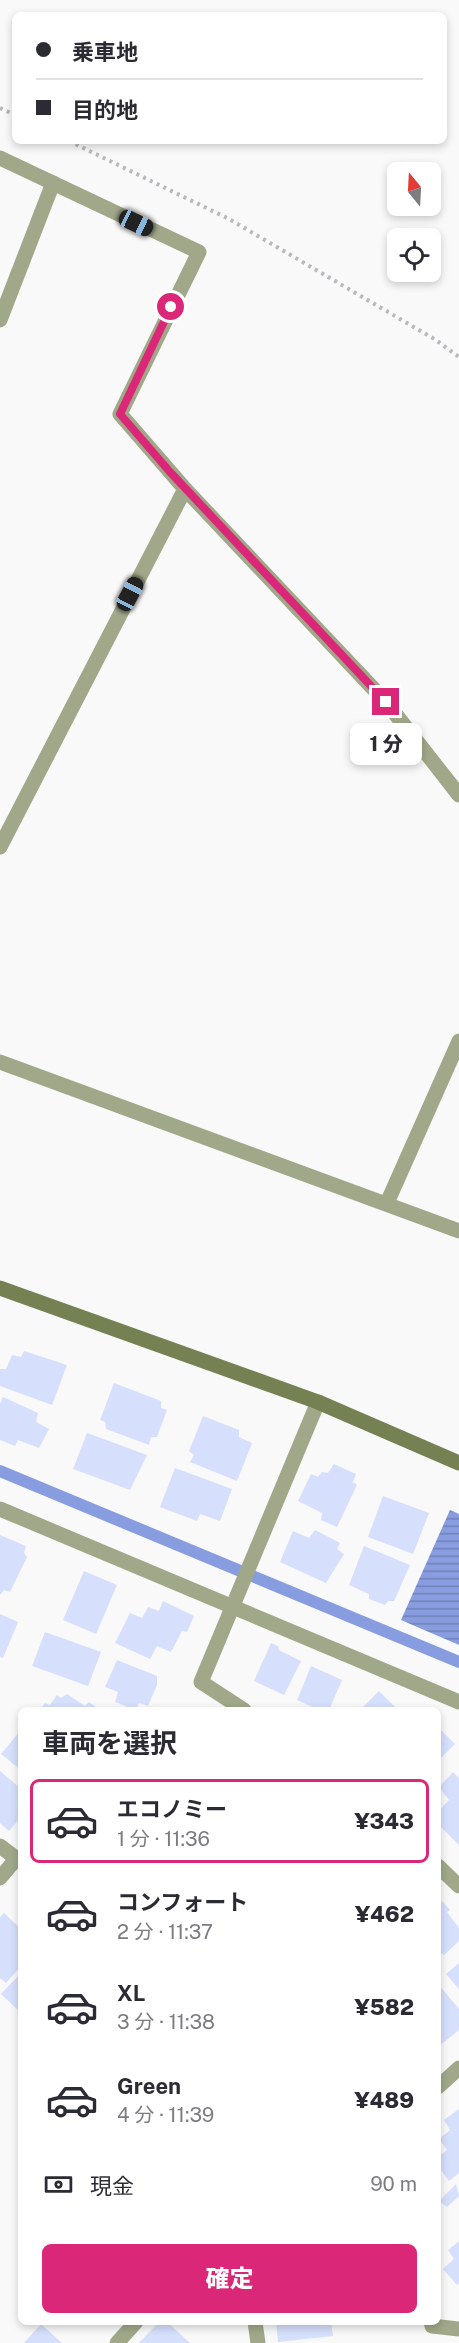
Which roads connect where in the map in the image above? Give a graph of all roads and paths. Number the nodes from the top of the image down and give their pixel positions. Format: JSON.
{"nodes":[{"id":1,"x":75,"y":144,"type":"edge"},
{"id":2,"x":0,"y":158,"type":"edge"},
{"id":3,"x":52,"y":183,"type":"junction"},
{"id":4,"x":0,"y":320,"type":"edge"},
{"id":5,"x":459,"y":357,"type":"edge"},
{"id":6,"x":185,"y":489,"type":"junction"},
{"id":7,"x":459,"y":795,"type":"edge"},
{"id":8,"x":0,"y":847,"type":"edge"},
{"id":9,"x":459,"y":1041,"type":"edge"},
{"id":10,"x":0,"y":1062,"type":"edge"},
{"id":11,"x":387,"y":1203,"type":"junction"},
{"id":12,"x":459,"y":1231,"type":"edge"},
{"id":13,"x":0,"y":1288,"type":"edge"},
{"id":14,"x":318,"y":1402,"type":"junction"},
{"id":15,"x":459,"y":1463,"type":"edge"},
{"id":16,"x":0,"y":1509,"type":"edge"},
{"id":17,"x":232,"y":1607,"type":"junction"},
{"id":18,"x":459,"y":1702,"type":"edge"},
{"id":19,"x":239,"y":1707,"type":"edge"},
{"id":20,"x":0,"y":1846,"type":"edge"},
{"id":21,"x":18,"y":1859,"type":"edge"},
{"id":22,"x":18,"y":1861,"type":"edge"},
{"id":23,"x":441,"y":1869,"type":"edge"},
{"id":24,"x":0,"y":1878,"type":"edge"},
{"id":25,"x":459,"y":1886,"type":"edge"},
{"id":26,"x":459,"y":2068,"type":"edge"},
{"id":27,"x":441,"y":2083,"type":"edge"},
{"id":28,"x":133,"y":2325,"type":"edge"},
{"id":29,"x":255,"y":2325,"type":"edge"},
{"id":30,"x":432,"y":2325,"type":"edge"},
{"id":31,"x":459,"y":2329,"type":"edge"},
{"id":32,"x":117,"y":2343,"type":"edge"},
{"id":33,"x":258,"y":2343,"type":"edge"}],
"edges":[{"from":1,"to":5,"type":"path"},
{"from":2,"to":3,"type":"street"},
{"from":3,"to":4,"type":"street"},
{"from":3,"to":6,"type":"street"},
{"from":6,"to":7,"type":"street"},
{"from":6,"to":8,"type":"street"},
{"from":9,"to":11,"type":"street"},
{"from":10,"to":11,"type":"street"},
{"from":11,"to":12,"type":"street"},
{"from":13,"to":14,"type":"street"},
{"from":14,"to":15,"type":"street"},
{"from":14,"to":17,"type":"street"},
{"from":16,"to":17,"type":"street"},
{"from":17,"to":18,"type":"street"},
{"from":17,"to":19,"type":"street"},
{"from":20,"to":21,"type":"street"},
{"from":22,"to":24,"type":"street"},
{"from":23,"to":25,"type":"street"},
{"from":26,"to":27,"type":"street"},
{"from":28,"to":32,"type":"street"},
{"from":29,"to":33,"type":"street"},
{"from":30,"to":31,"type":"street"}]}
